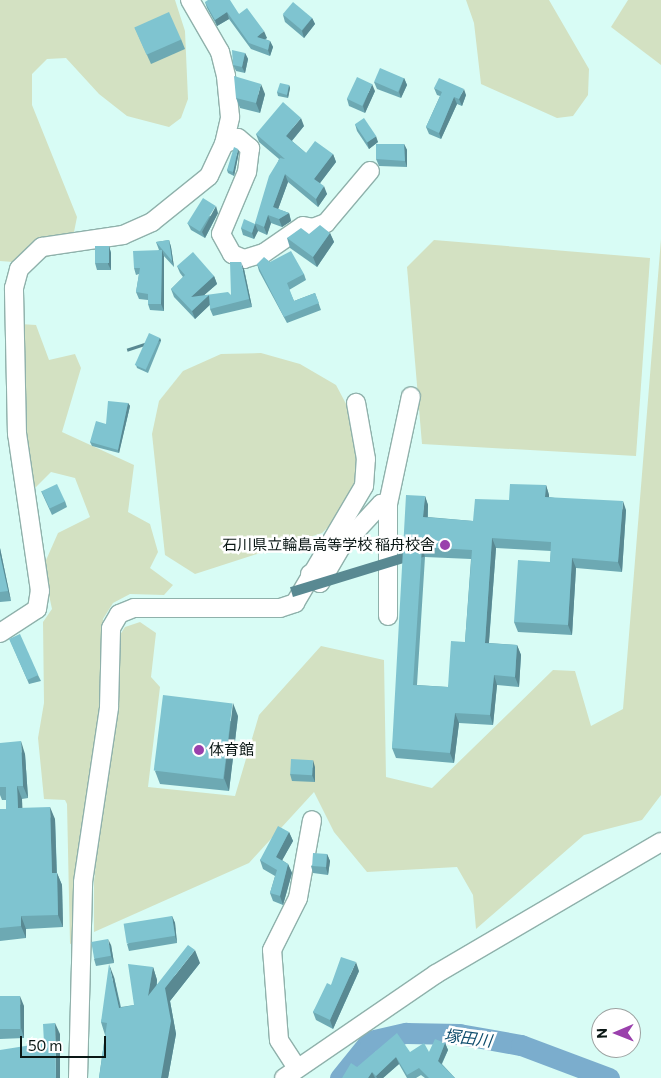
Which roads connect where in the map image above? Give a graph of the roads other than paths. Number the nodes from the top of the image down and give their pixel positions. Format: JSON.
{"nodes":[{"id":1,"x":190,"y":0,"type":"edge"},
{"id":2,"x":224,"y":144,"type":"junction"},
{"id":3,"x":370,"y":171,"type":"dead end"},
{"id":4,"x":411,"y":396,"type":"dead end"},
{"id":5,"x":356,"y":403,"type":"dead end"},
{"id":6,"x":388,"y":504,"type":"junction"},
{"id":7,"x":310,"y":574,"type":"junction"},
{"id":8,"x":388,"y":616,"type":"dead end"},
{"id":9,"x":0,"y":633,"type":"edge"},
{"id":10,"x":312,"y":820,"type":"dead end"},
{"id":11,"x":661,"y":842,"type":"edge"},
{"id":12,"x":290,"y":1073,"type":"edge"},
{"id":13,"x":78,"y":1078,"type":"edge"}],
"edges":[{"from":1,"to":2,"type":"street"},
{"from":2,"to":3,"type":"street"},
{"from":2,"to":9,"type":"street"},
{"from":4,"to":6,"type":"street"},
{"from":5,"to":7,"type":"street"},
{"from":6,"to":7,"type":"street"},
{"from":6,"to":8,"type":"street"},
{"from":7,"to":13,"type":"street"},
{"from":10,"to":12,"type":"street"},
{"from":11,"to":12,"type":"street"}]}
